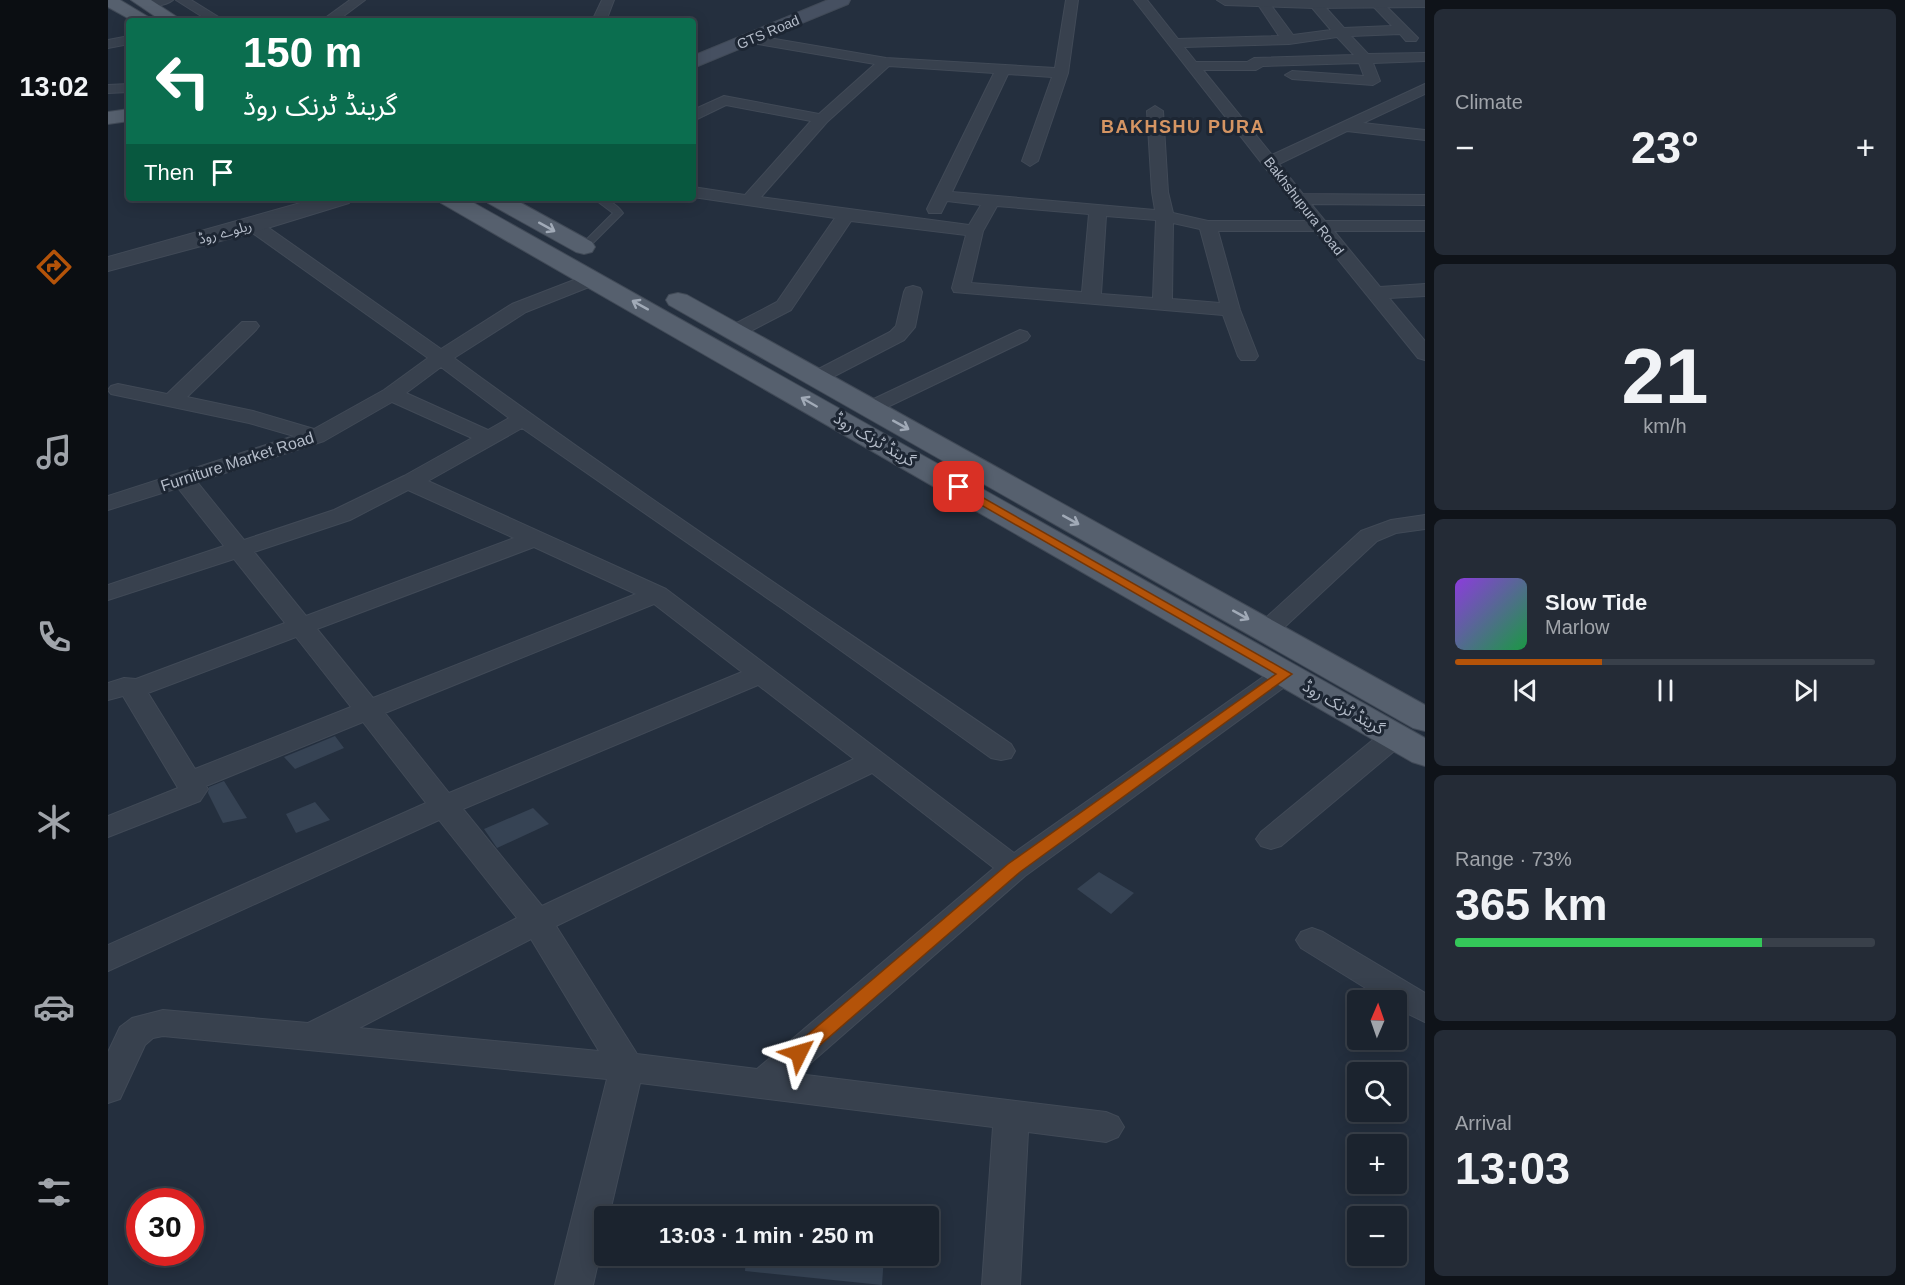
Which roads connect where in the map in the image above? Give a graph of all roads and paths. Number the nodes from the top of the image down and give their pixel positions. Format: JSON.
{"nodes":[{"id":1,"x":108,"y":0,"type":"edge"},
{"id":2,"x":167,"y":0,"type":"edge"},
{"id":3,"x":182,"y":0,"type":"edge"},
{"id":4,"x":359,"y":0,"type":"edge"},
{"id":5,"x":608,"y":0,"type":"edge"},
{"id":6,"x":842,"y":0,"type":"edge"},
{"id":7,"x":1072,"y":0,"type":"edge"},
{"id":8,"x":1140,"y":0,"type":"edge"},
{"id":9,"x":1225,"y":0,"type":"edge"},
{"id":10,"x":1254,"y":1,"type":"edge"},
{"id":11,"x":142,"y":2,"type":"edge"},
{"id":12,"x":1375,"y":2,"type":"junction"},
{"id":13,"x":1425,"y":2,"type":"edge"},
{"id":14,"x":1314,"y":3,"type":"junction"},
{"id":15,"x":141,"y":18,"type":"edge"},
{"id":16,"x":169,"y":18,"type":"edge"},
{"id":17,"x":213,"y":18,"type":"edge"},
{"id":18,"x":332,"y":18,"type":"edge"},
{"id":19,"x":600,"y":18,"type":"edge"},
{"id":20,"x":1407,"y":28,"type":"junction"},
{"id":21,"x":1342,"y":32,"type":"junction"},
{"id":22,"x":752,"y":39,"type":"junction"},
{"id":23,"x":1289,"y":40,"type":"junction"},
{"id":24,"x":126,"y":41,"type":"edge"},
{"id":25,"x":1175,"y":43,"type":"junction"},
{"id":26,"x":108,"y":44,"type":"edge"},
{"id":27,"x":1425,"y":55,"type":"edge"},
{"id":28,"x":1277,"y":56,"type":"junction"},
{"id":29,"x":1364,"y":58,"type":"junction"},
{"id":30,"x":697,"y":59,"type":"edge"},
{"id":31,"x":886,"y":62,"type":"junction"},
{"id":32,"x":1193,"y":66,"type":"junction"},
{"id":33,"x":1004,"y":68,"type":"junction"},
{"id":34,"x":1061,"y":74,"type":"junction"},
{"id":35,"x":1292,"y":75,"type":"junction"},
{"id":36,"x":1425,"y":87,"type":"edge"},
{"id":37,"x":126,"y":88,"type":"edge"},
{"id":38,"x":108,"y":89,"type":"edge"},
{"id":39,"x":1404,"y":91,"type":"junction"},
{"id":40,"x":739,"y":93,"type":"dead end"},
{"id":41,"x":724,"y":100,"type":"junction"},
{"id":42,"x":1155,"y":111,"type":"dead end"},
{"id":43,"x":1373,"y":112,"type":"junction"},
{"id":44,"x":696,"y":114,"type":"edge"},
{"id":45,"x":126,"y":115,"type":"edge"},
{"id":46,"x":1404,"y":116,"type":"dead end"},
{"id":47,"x":108,"y":118,"type":"edge"},
{"id":48,"x":822,"y":119,"type":"junction"},
{"id":49,"x":1344,"y":126,"type":"junction"},
{"id":50,"x":1425,"y":135,"type":"edge"},
{"id":51,"x":1030,"y":161,"type":"dead end"},
{"id":52,"x":1270,"y":162,"type":"junction"},
{"id":53,"x":696,"y":192,"type":"edge"},
{"id":54,"x":942,"y":196,"type":"junction"},
{"id":55,"x":1298,"y":199,"type":"junction"},
{"id":56,"x":749,"y":200,"type":"junction"},
{"id":57,"x":992,"y":200,"type":"junction"},
{"id":58,"x":1425,"y":200,"type":"edge"},
{"id":59,"x":331,"y":201,"type":"edge"},
{"id":60,"x":454,"y":201,"type":"edge"},
{"id":61,"x":501,"y":201,"type":"edge"},
{"id":62,"x":602,"y":201,"type":"edge"},
{"id":63,"x":1098,"y":210,"type":"junction"},
{"id":64,"x":846,"y":215,"type":"junction"},
{"id":65,"x":1165,"y":216,"type":"junction"},
{"id":66,"x":253,"y":225,"type":"junction"},
{"id":67,"x":927,"y":225,"type":"junction"},
{"id":68,"x":1208,"y":226,"type":"junction"},
{"id":69,"x":1319,"y":226,"type":"junction"},
{"id":70,"x":1425,"y":226,"type":"edge"},
{"id":71,"x":974,"y":231,"type":"junction"},
{"id":72,"x":584,"y":248,"type":"junction"},
{"id":73,"x":108,"y":264,"type":"edge"},
{"id":74,"x":593,"y":279,"type":"junction"},
{"id":75,"x":1425,"y":290,"type":"edge"},
{"id":76,"x":912,"y":292,"type":"dead end"},
{"id":77,"x":1374,"y":293,"type":"junction"},
{"id":78,"x":1091,"y":300,"type":"junction"},
{"id":79,"x":1162,"y":305,"type":"junction"},
{"id":80,"x":1231,"y":310,"type":"junction"},
{"id":81,"x":249,"y":326,"type":"dead end"},
{"id":82,"x":734,"y":332,"type":"junction"},
{"id":83,"x":1020,"y":336,"type":"dead end"},
{"id":84,"x":1425,"y":354,"type":"edge"},
{"id":85,"x":1248,"y":356,"type":"dead end"},
{"id":86,"x":441,"y":358,"type":"junction"},
{"id":87,"x":816,"y":378,"type":"junction"},
{"id":88,"x":118,"y":390,"type":"dead end"},
{"id":89,"x":391,"y":394,"type":"junction"},
{"id":90,"x":171,"y":401,"type":"junction"},
{"id":91,"x":870,"y":408,"type":"junction"},
{"id":92,"x":523,"y":419,"type":"junction"},
{"id":93,"x":316,"y":436,"type":"junction"},
{"id":94,"x":489,"y":438,"type":"junction"},
{"id":95,"x":183,"y":479,"type":"junction"},
{"id":96,"x":410,"y":482,"type":"junction"},
{"id":97,"x":1026,"y":495,"type":"junction"},
{"id":98,"x":108,"y":503,"type":"edge"},
{"id":99,"x":996,"y":509,"type":"junction"},
{"id":100,"x":1425,"y":522,"type":"edge"},
{"id":101,"x":535,"y":538,"type":"junction"},
{"id":102,"x":239,"y":549,"type":"junction"},
{"id":103,"x":108,"y":593,"type":"edge"},
{"id":104,"x":657,"y":594,"type":"junction"},
{"id":105,"x":301,"y":627,"type":"junction"},
{"id":106,"x":1267,"y":630,"type":"junction"},
{"id":107,"x":761,"y":674,"type":"junction"},
{"id":108,"x":1286,"y":674,"type":"junction"},
{"id":109,"x":120,"y":691,"type":"edge"},
{"id":110,"x":368,"y":710,"type":"junction"},
{"id":111,"x":1425,"y":720,"type":"edge"},
{"id":112,"x":1395,"y":736,"type":"junction"},
{"id":113,"x":1001,"y":751,"type":"dead end"},
{"id":114,"x":1425,"y":754,"type":"edge"},
{"id":115,"x":874,"y":761,"type":"junction"},
{"id":116,"x":189,"y":782,"type":"junction"},
{"id":117,"x":444,"y":806,"type":"junction"},
{"id":118,"x":108,"y":827,"type":"edge"},
{"id":119,"x":1271,"y":839,"type":"dead end"},
{"id":120,"x":1014,"y":868,"type":"junction"},
{"id":121,"x":537,"y":922,"type":"junction"},
{"id":122,"x":1312,"y":940,"type":"dead end"},
{"id":123,"x":108,"y":959,"type":"edge"},
{"id":124,"x":1425,"y":1009,"type":"edge"},
{"id":125,"x":312,"y":1037,"type":"junction"},
{"id":126,"x":627,"y":1067,"type":"junction"},
{"id":127,"x":763,"y":1084,"type":"junction"},
{"id":128,"x":108,"y":1089,"type":"edge"},
{"id":129,"x":1011,"y":1115,"type":"junction"},
{"id":130,"x":1106,"y":1127,"type":"dead end"},
{"id":131,"x":574,"y":1285,"type":"edge"},
{"id":132,"x":1001,"y":1285,"type":"edge"}],
"edges":[{"from":1,"to":15,"type":"main road"},
{"from":2,"to":11,"type":"street"},
{"from":3,"to":17,"type":"street"},
{"from":4,"to":18,"type":"street"},
{"from":5,"to":19,"type":"street"},
{"from":6,"to":22,"type":"main road","name":"GTS Road"},
{"from":7,"to":34,"type":"street"},
{"from":8,"to":25,"type":"street","name":"Bakhshupura Road"},
{"from":9,"to":10,"type":"street"},
{"from":10,"to":14,"type":"street"},
{"from":10,"to":23,"type":"street"},
{"from":11,"to":16,"type":"main road"},
{"from":12,"to":13,"type":"street"},
{"from":12,"to":14,"type":"street"},
{"from":12,"to":20,"type":"street"},
{"from":14,"to":21,"type":"street"},
{"from":20,"to":21,"type":"street"},
{"from":20,"to":27,"type":"street"},
{"from":21,"to":23,"type":"street"},
{"from":21,"to":29,"type":"street"},
{"from":22,"to":30,"type":"main road","name":"GTS Road"},
{"from":22,"to":31,"type":"street"},
{"from":23,"to":25,"type":"street"},
{"from":24,"to":26,"type":"street"},
{"from":25,"to":32,"type":"street","name":"Bakhshupura Road"},
{"from":27,"to":29,"type":"street"},
{"from":28,"to":29,"type":"street"},
{"from":28,"to":32,"type":"street"},
{"from":28,"to":35,"type":"street"},
{"from":29,"to":35,"type":"street"},
{"from":31,"to":33,"type":"street"},
{"from":31,"to":48,"type":"street"},
{"from":32,"to":52,"type":"street","name":"Bakhshupura Road"},
{"from":33,"to":34,"type":"street"},
{"from":33,"to":54,"type":"street"},
{"from":34,"to":51,"type":"street"},
{"from":35,"to":39,"type":"street"},
{"from":36,"to":39,"type":"street"},
{"from":37,"to":38,"type":"street"},
{"from":39,"to":43,"type":"street"},
{"from":40,"to":41,"type":"street"},
{"from":41,"to":44,"type":"street"},
{"from":41,"to":48,"type":"street"},
{"from":42,"to":65,"type":"street"},
{"from":43,"to":46,"type":"street"},
{"from":43,"to":49,"type":"street"},
{"from":45,"to":47,"type":"main road"},
{"from":48,"to":56,"type":"street"},
{"from":49,"to":50,"type":"street"},
{"from":49,"to":52,"type":"street"},
{"from":52,"to":55,"type":"street","name":"Bakhshupura Road"},
{"from":53,"to":56,"type":"street"},
{"from":54,"to":57,"type":"street"},
{"from":54,"to":67,"type":"street"},
{"from":55,"to":58,"type":"street"},
{"from":55,"to":69,"type":"street","name":"Bakhshupura Road"},
{"from":56,"to":64,"type":"street"},
{"from":57,"to":63,"type":"street"},
{"from":57,"to":71,"type":"street"},
{"from":59,"to":66,"type":"street","name":"ریلوے روڈ"},
{"from":60,"to":74,"type":"main road","name":"گرینڈ ٹرنک روڈ"},
{"from":61,"to":72,"type":"main road","name":"گرینڈ ٹرنک روڈ","one_way":true},
{"from":62,"to":72,"type":"lane"},
{"from":63,"to":65,"type":"street"},
{"from":63,"to":78,"type":"street"},
{"from":64,"to":67,"type":"street"},
{"from":64,"to":82,"type":"street"},
{"from":65,"to":68,"type":"street"},
{"from":65,"to":79,"type":"street"},
{"from":66,"to":73,"type":"street","name":"ریلوے روڈ"},
{"from":66,"to":86,"type":"street"},
{"from":67,"to":71,"type":"street"},
{"from":68,"to":69,"type":"street"},
{"from":68,"to":80,"type":"street"},
{"from":69,"to":70,"type":"street"},
{"from":69,"to":77,"type":"street","name":"Bakhshupura Road"},
{"from":71,"to":78,"type":"street"},
{"from":72,"to":82,"type":"main road","name":"گرینڈ ٹرنک روڈ"},
{"from":74,"to":86,"type":"street","name":"Furniture Market Road"},
{"from":99,"to":74,"type":"main road","name":"گرینڈ ٹرنک روڈ","one_way":true},
{"from":75,"to":77,"type":"street"},
{"from":76,"to":87,"type":"street"},
{"from":77,"to":84,"type":"street","name":"Bakhshupura Road"},
{"from":78,"to":79,"type":"street"},
{"from":79,"to":80,"type":"street"},
{"from":80,"to":85,"type":"street"},
{"from":81,"to":90,"type":"street"},
{"from":82,"to":87,"type":"main road","name":"گرینڈ ٹرنک روڈ"},
{"from":83,"to":91,"type":"street"},
{"from":86,"to":89,"type":"street","name":"Furniture Market Road"},
{"from":86,"to":92,"type":"street"},
{"from":87,"to":91,"type":"main road","name":"گرینڈ ٹرنک روڈ"},
{"from":88,"to":90,"type":"street"},
{"from":89,"to":93,"type":"street","name":"Furniture Market Road"},
{"from":89,"to":94,"type":"street"},
{"from":90,"to":93,"type":"street"},
{"from":91,"to":97,"type":"main road","name":"گرینڈ ٹرنک روڈ","one_way":true},
{"from":92,"to":94,"type":"street"},
{"from":92,"to":113,"type":"street"},
{"from":93,"to":95,"type":"street","name":"Furniture Market Road"},
{"from":94,"to":96,"type":"street"},
{"from":95,"to":98,"type":"street","name":"Furniture Market Road"},
{"from":95,"to":102,"type":"street"},
{"from":96,"to":101,"type":"street"},
{"from":96,"to":102,"type":"street"},
{"from":97,"to":99,"type":"main road"},
{"from":97,"to":106,"type":"main road","name":"گرینڈ ٹرنک روڈ","one_way":true},
{"from":99,"to":108,"type":"main road","name":"گرینڈ ٹرنک روڈ"},
{"from":100,"to":106,"type":"street"},
{"from":101,"to":104,"type":"street"},
{"from":101,"to":105,"type":"street"},
{"from":102,"to":103,"type":"street"},
{"from":102,"to":105,"type":"street"},
{"from":104,"to":107,"type":"street"},
{"from":104,"to":110,"type":"street"},
{"from":105,"to":109,"type":"street"},
{"from":105,"to":110,"type":"street"},
{"from":106,"to":111,"type":"main road","name":"گرینڈ ٹرنک روڈ"},
{"from":107,"to":115,"type":"street"},
{"from":107,"to":117,"type":"street"},
{"from":108,"to":112,"type":"main road","name":"گرینڈ ٹرنک روڈ"},
{"from":108,"to":120,"type":"street"},
{"from":109,"to":116,"type":"street"},
{"from":110,"to":116,"type":"street"},
{"from":110,"to":117,"type":"street"},
{"from":112,"to":114,"type":"main road","name":"گرینڈ ٹرنک روڈ"},
{"from":112,"to":119,"type":"street"},
{"from":115,"to":120,"type":"street"},
{"from":115,"to":121,"type":"street"},
{"from":116,"to":118,"type":"street"},
{"from":117,"to":121,"type":"street"},
{"from":117,"to":123,"type":"street"},
{"from":120,"to":127,"type":"street"},
{"from":121,"to":125,"type":"street"},
{"from":121,"to":126,"type":"street"},
{"from":122,"to":124,"type":"street"},
{"from":125,"to":126,"type":"street"},
{"from":125,"to":128,"type":"street"},
{"from":126,"to":127,"type":"street"},
{"from":126,"to":131,"type":"street"},
{"from":127,"to":129,"type":"street"},
{"from":129,"to":130,"type":"street"},
{"from":129,"to":132,"type":"street"}]}
